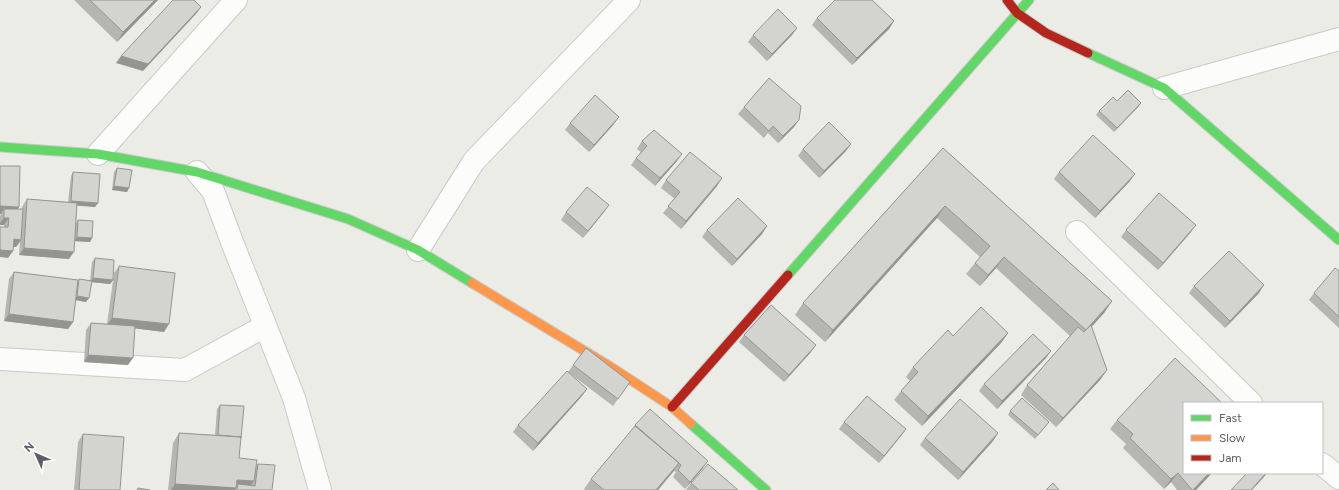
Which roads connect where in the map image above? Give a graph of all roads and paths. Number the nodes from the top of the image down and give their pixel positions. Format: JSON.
{"nodes":[{"id":1,"x":236,"y":0,"type":"edge"},
{"id":2,"x":629,"y":0,"type":"edge"},
{"id":3,"x":1007,"y":0,"type":"edge"},
{"id":4,"x":1029,"y":0,"type":"edge"},
{"id":5,"x":1016,"y":14,"type":"junction"},
{"id":6,"x":1339,"y":39,"type":"edge"},
{"id":7,"x":1164,"y":88,"type":"junction"},
{"id":8,"x":0,"y":147,"type":"edge"},
{"id":9,"x":98,"y":154,"type":"junction"},
{"id":10,"x":197,"y":172,"type":"junction"},
{"id":11,"x":1077,"y":232,"type":"dead end"},
{"id":12,"x":1339,"y":240,"type":"edge"},
{"id":13,"x":418,"y":250,"type":"junction"},
{"id":14,"x":265,"y":326,"type":"junction"},
{"id":15,"x":0,"y":359,"type":"edge"},
{"id":16,"x":1250,"y":402,"type":"edge"},
{"id":17,"x":672,"y":407,"type":"junction"},
{"id":18,"x":1323,"y":465,"type":"edge"},
{"id":19,"x":1339,"y":478,"type":"edge"},
{"id":20,"x":320,"y":490,"type":"edge"},
{"id":21,"x":766,"y":490,"type":"edge"}],
"edges":[{"from":1,"to":9,"type":"street"},
{"from":2,"to":13,"type":"street"},
{"from":3,"to":5,"type":"main road"},
{"from":4,"to":5,"type":"main road"},
{"from":5,"to":7,"type":"main road"},
{"from":5,"to":17,"type":"main road"},
{"from":6,"to":7,"type":"street"},
{"from":7,"to":12,"type":"main road"},
{"from":8,"to":9,"type":"main road"},
{"from":9,"to":10,"type":"main road"},
{"from":10,"to":13,"type":"main road"},
{"from":10,"to":14,"type":"street"},
{"from":11,"to":16,"type":"street"},
{"from":13,"to":17,"type":"main road"},
{"from":14,"to":15,"type":"street"},
{"from":14,"to":20,"type":"street"},
{"from":17,"to":21,"type":"main road"},
{"from":18,"to":19,"type":"street"}]}
